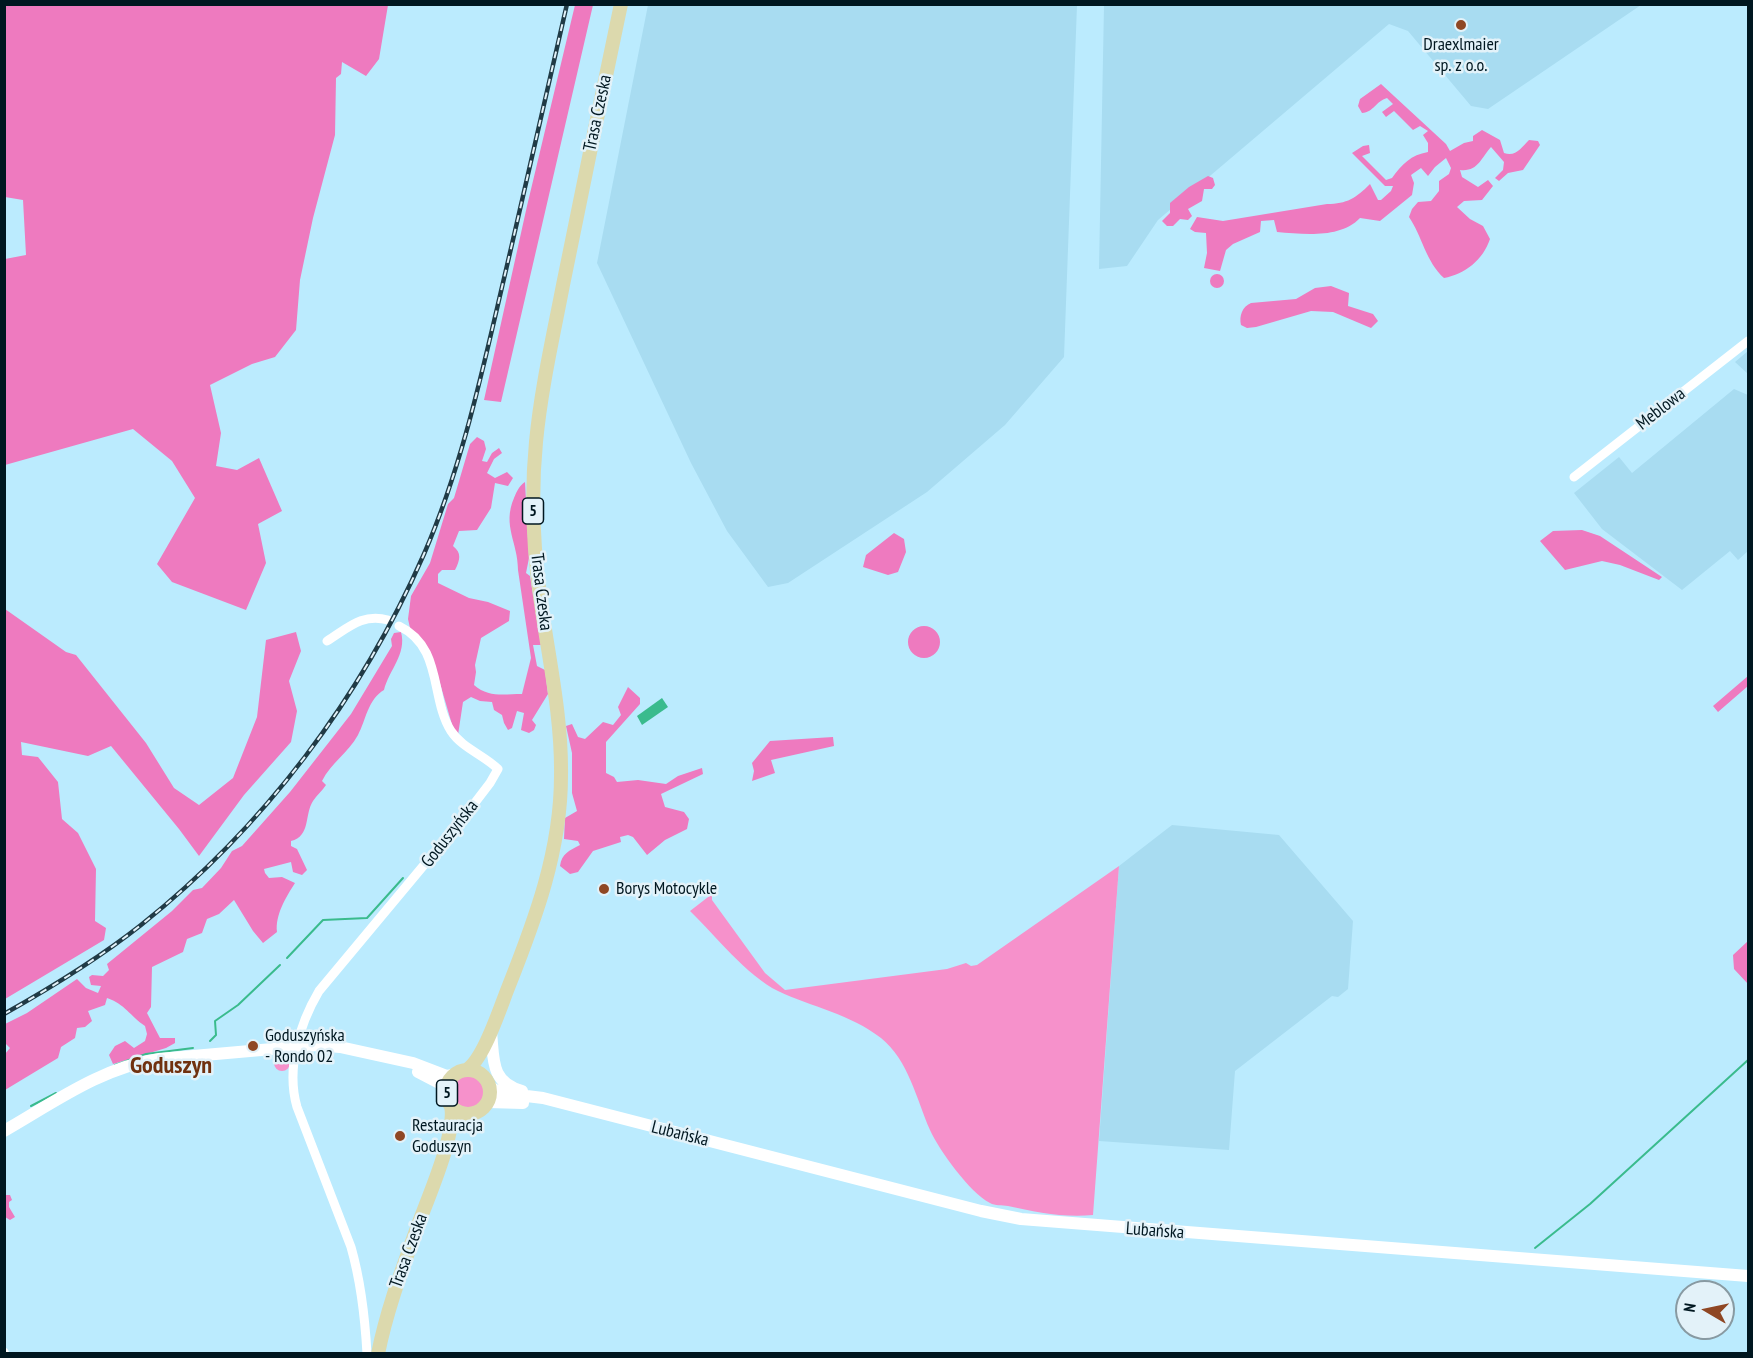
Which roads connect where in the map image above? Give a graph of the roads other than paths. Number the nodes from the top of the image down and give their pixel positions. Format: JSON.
{"nodes":[{"id":1,"x":621,"y":4,"type":"edge"},
{"id":2,"x":1749,"y":341,"type":"edge"},
{"id":3,"x":1574,"y":477,"type":"dead end"},
{"id":4,"x":388,"y":620,"type":"dead end"},
{"id":5,"x":399,"y":626,"type":"dead end"},
{"id":6,"x":327,"y":641,"type":"dead end"},
{"id":7,"x":491,"y":1032,"type":"junction"},
{"id":8,"x":298,"y":1046,"type":"junction"},
{"id":9,"x":396,"y":1060,"type":"junction"},
{"id":10,"x":460,"y":1072,"type":"junction"},
{"id":11,"x":487,"y":1082,"type":"junction"},
{"id":12,"x":447,"y":1091,"type":"junction"},
{"id":13,"x":543,"y":1098,"type":"junction"},
{"id":14,"x":488,"y":1102,"type":"junction"},
{"id":15,"x":451,"y":1106,"type":"junction"},
{"id":16,"x":574,"y":1107,"type":"junction"},
{"id":17,"x":470,"y":1114,"type":"junction"},
{"id":18,"x":4,"y":1131,"type":"edge"},
{"id":19,"x":446,"y":1151,"type":"junction"},
{"id":20,"x":1749,"y":1276,"type":"edge"},
{"id":21,"x":367,"y":1353,"type":"edge"},
{"id":22,"x":378,"y":1353,"type":"edge"}],
"edges":[{"from":1,"to":7,"type":"main road","name":"Trasa Czeska","number":"5"},
{"from":2,"to":3,"type":"street","name":"Meblowa"},
{"from":4,"to":6,"type":"street"},
{"from":5,"to":8,"type":"street","name":"Goduszyńska"},
{"from":7,"to":10,"type":"main road","name":"Trasa Czeska","number":"5"},
{"from":7,"to":11,"type":"main road","name":"Trasa Czeska","number":"5"},
{"from":7,"to":13,"type":"street"},
{"from":8,"to":9,"type":"street"},
{"from":8,"to":18,"type":"street"},
{"from":8,"to":21,"type":"street","name":"Goduszyńska"},
{"from":9,"to":10,"type":"street"},
{"from":9,"to":12,"type":"street"},
{"from":10,"to":11,"type":"main road","number":"5"},
{"from":10,"to":12,"type":"main road","number":"5"},
{"from":11,"to":13,"type":"street","name":"Lubańska"},
{"from":11,"to":14,"type":"main road","number":"5"},
{"from":12,"to":15,"type":"main road","number":"5"},
{"from":13,"to":16,"type":"street","name":"Lubańska"},
{"from":14,"to":16,"type":"street","name":"Lubańska"},
{"from":14,"to":17,"type":"main road","number":"5"},
{"from":15,"to":17,"type":"main road","number":"5"},
{"from":15,"to":19,"type":"main road","name":"Trasa Czeska","number":"5"},
{"from":16,"to":20,"type":"street","name":"Lubańska"},
{"from":17,"to":19,"type":"main road","name":"Trasa Czeska","number":"5"},
{"from":19,"to":22,"type":"main road","name":"Trasa Czeska","number":"5"}]}
